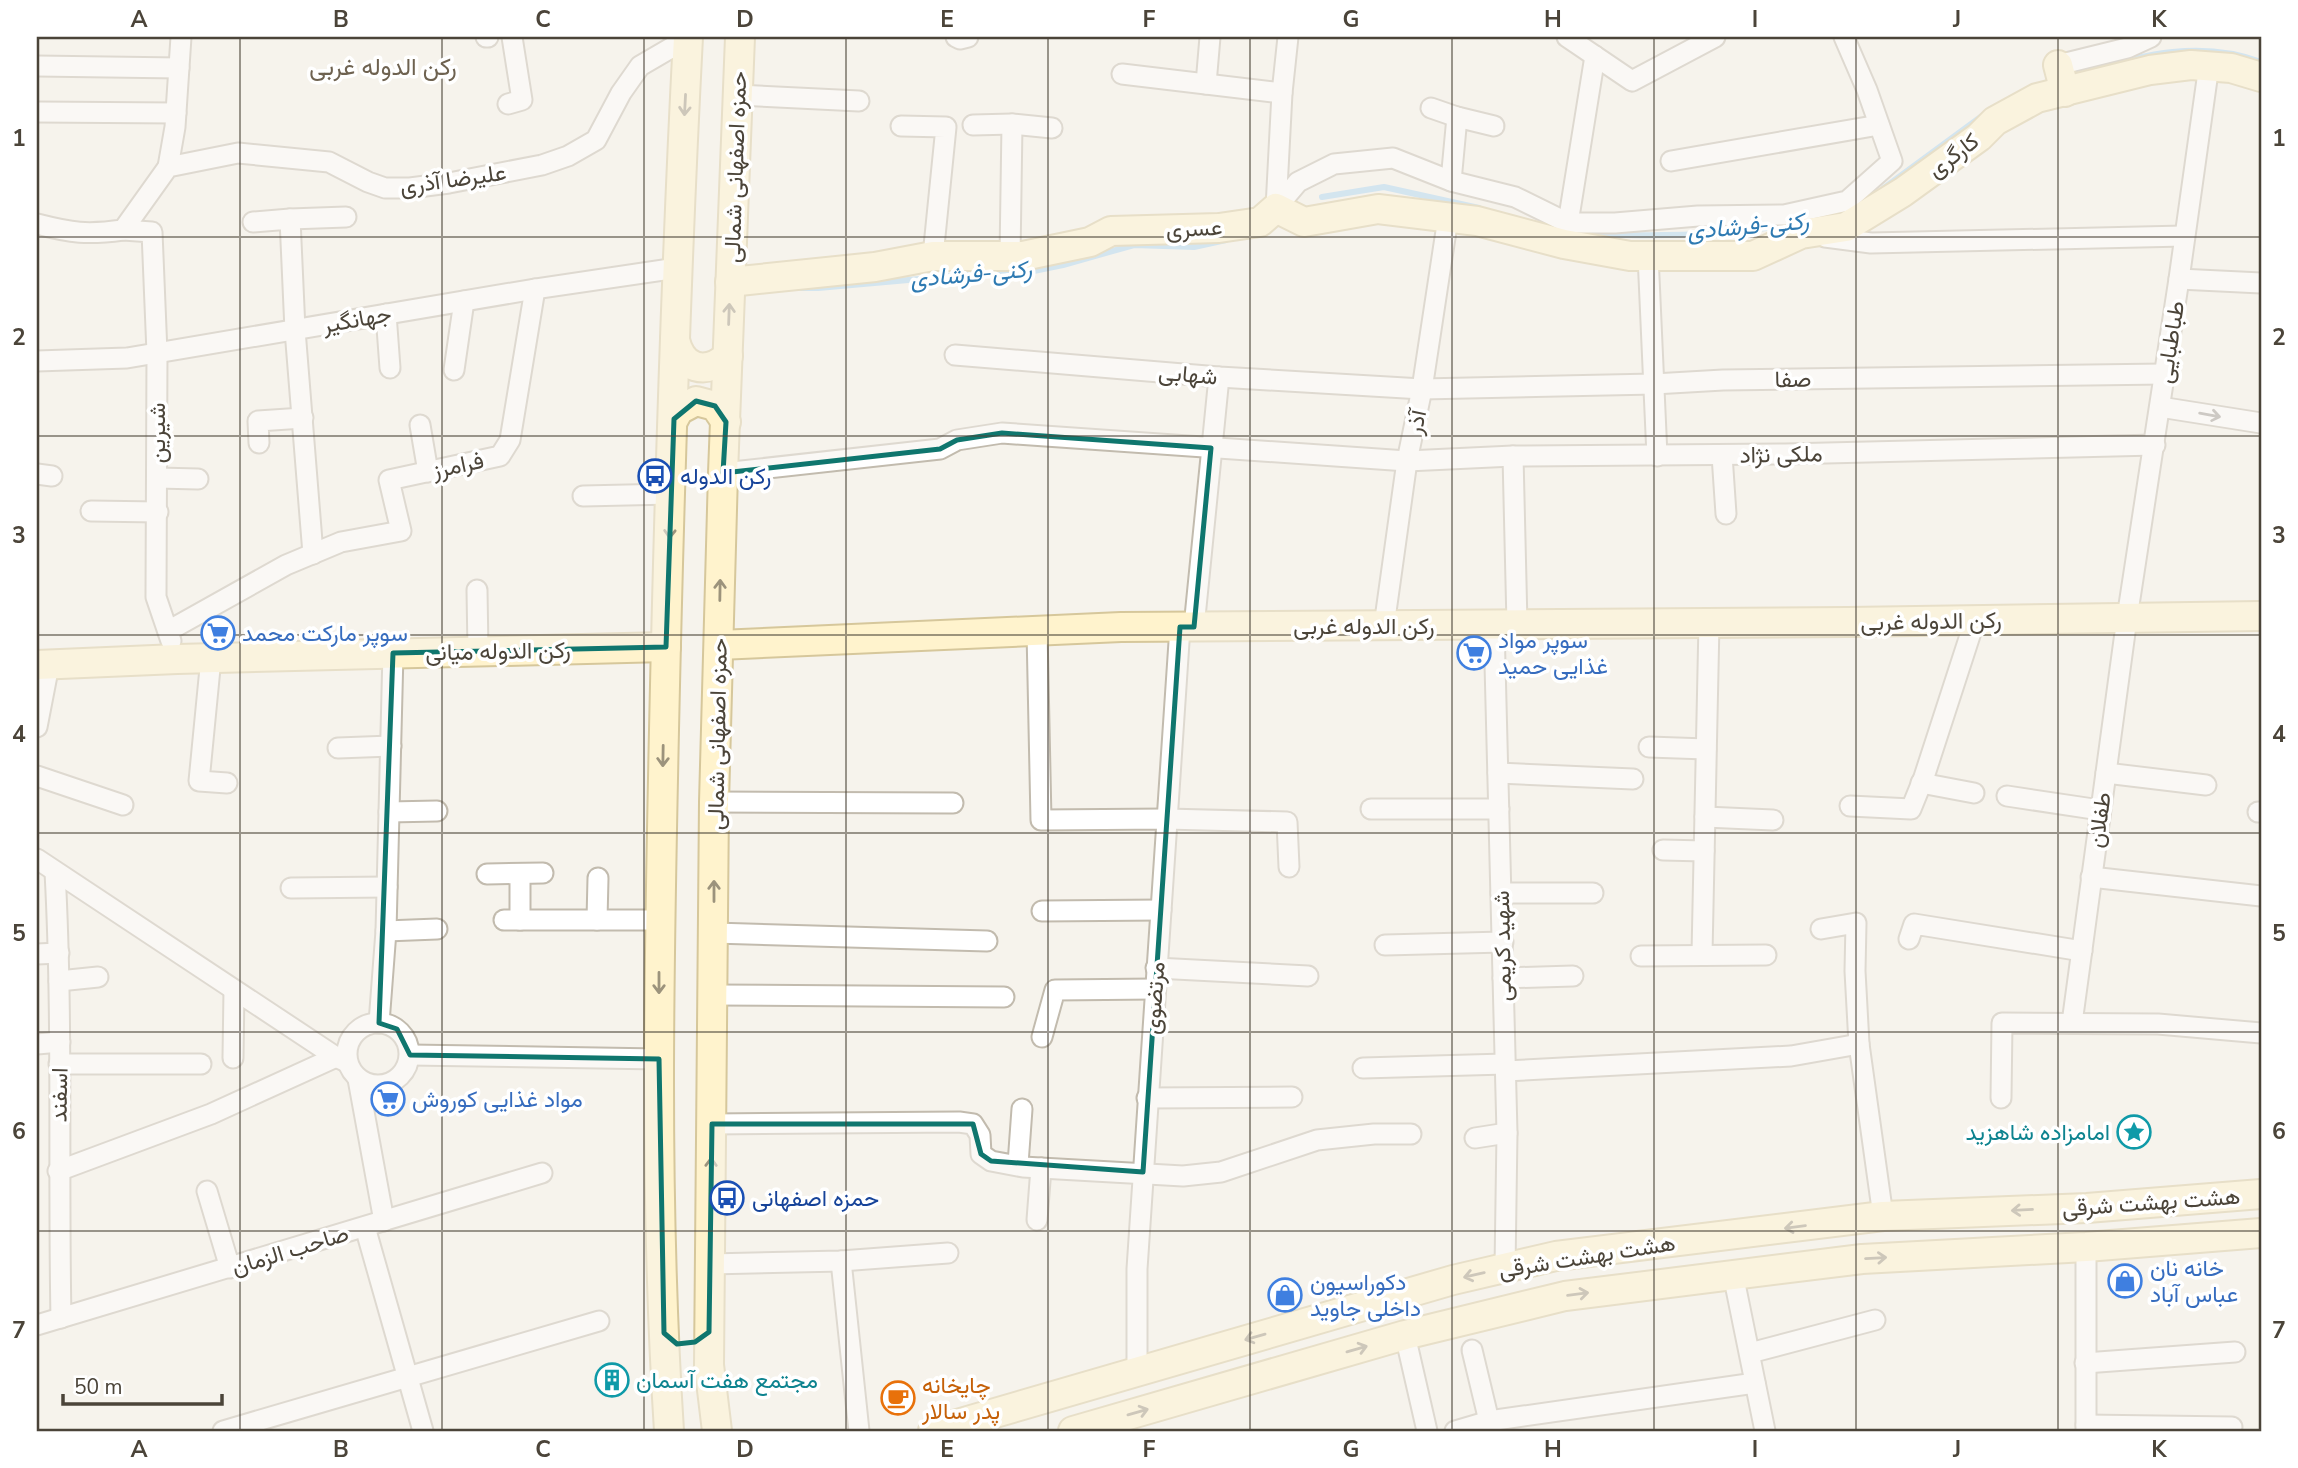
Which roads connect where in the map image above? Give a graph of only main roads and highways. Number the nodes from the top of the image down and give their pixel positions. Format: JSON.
{"nodes":[{"id":1,"x":688,"y":37,"type":"edge"},
{"id":2,"x":740,"y":37,"type":"edge"},
{"id":3,"x":2261,"y":77,"type":"edge"},
{"id":4,"x":1648,"y":255,"type":"joint"},
{"id":5,"x":730,"y":282,"type":"junction"},
{"id":6,"x":675,"y":340,"type":"junction"},
{"id":7,"x":727,"y":356,"type":"junction"},
{"id":8,"x":674,"y":419,"type":"junction"},
{"id":9,"x":726,"y":422,"type":"junction"},
{"id":10,"x":2261,"y":616,"type":"edge"},
{"id":11,"x":719,"y":645,"type":"junction"},
{"id":12,"x":666,"y":647,"type":"junction"},
{"id":13,"x":43,"y":665,"type":"edge"},
{"id":14,"x":2261,"y":1194,"type":"edge"},
{"id":15,"x":2261,"y":1233,"type":"edge"},
{"id":16,"x":709,"y":1332,"type":"junction"},
{"id":17,"x":664,"y":1334,"type":"junction"},
{"id":18,"x":711,"y":1390,"type":"junction"},
{"id":19,"x":669,"y":1431,"type":"edge"},
{"id":20,"x":717,"y":1431,"type":"edge"},
{"id":21,"x":739,"y":1431,"type":"edge"},
{"id":22,"x":933,"y":1431,"type":"edge"},
{"id":23,"x":1073,"y":1431,"type":"edge"}],
"edges":[{"from":1,"to":6,"type":"main road","one_way":true},
{"from":2,"to":5,"type":"main road","name":"حمزه اصفهانی شمالی"},
{"from":3,"to":4,"type":"main road","name":"کارگری"},
{"from":4,"to":5,"type":"main road","name":"عسری"},
{"from":7,"to":5,"type":"main road","name":"حمزه اصفهانی شمالی","one_way":true},
{"from":6,"to":7,"type":"main road"},
{"from":6,"to":8,"type":"main road"},
{"from":7,"to":9,"type":"main road","name":"حمزه اصفهانی شمالی"},
{"from":8,"to":9,"type":"main road"},
{"from":8,"to":12,"type":"main road","one_way":true},
{"from":11,"to":9,"type":"main road","name":"حمزه اصفهانی شمالی","one_way":true},
{"from":10,"to":11,"type":"main road","name":"رکن الدوله غربی"},
{"from":16,"to":11,"type":"main road","name":"حمزه اصفهانی شمالی","one_way":true},
{"from":12,"to":13,"type":"main road","name":"رکن الدوله میانی"},
{"from":12,"to":17,"type":"main road","one_way":true},
{"from":14,"to":22,"type":"main road","name":"هشت بهشت شرقی","one_way":true},
{"from":23,"to":15,"type":"main road","name":"هشت بهشت شرقی","one_way":true},
{"from":16,"to":17,"type":"main road"},
{"from":16,"to":18,"type":"main road","name":"حمزه اصفهانی شمالی"},
{"from":17,"to":19,"type":"main road"},
{"from":18,"to":20,"type":"main road","name":"حمزه اصفهانی شمالی"},
{"from":18,"to":21,"type":"main road"}]}
